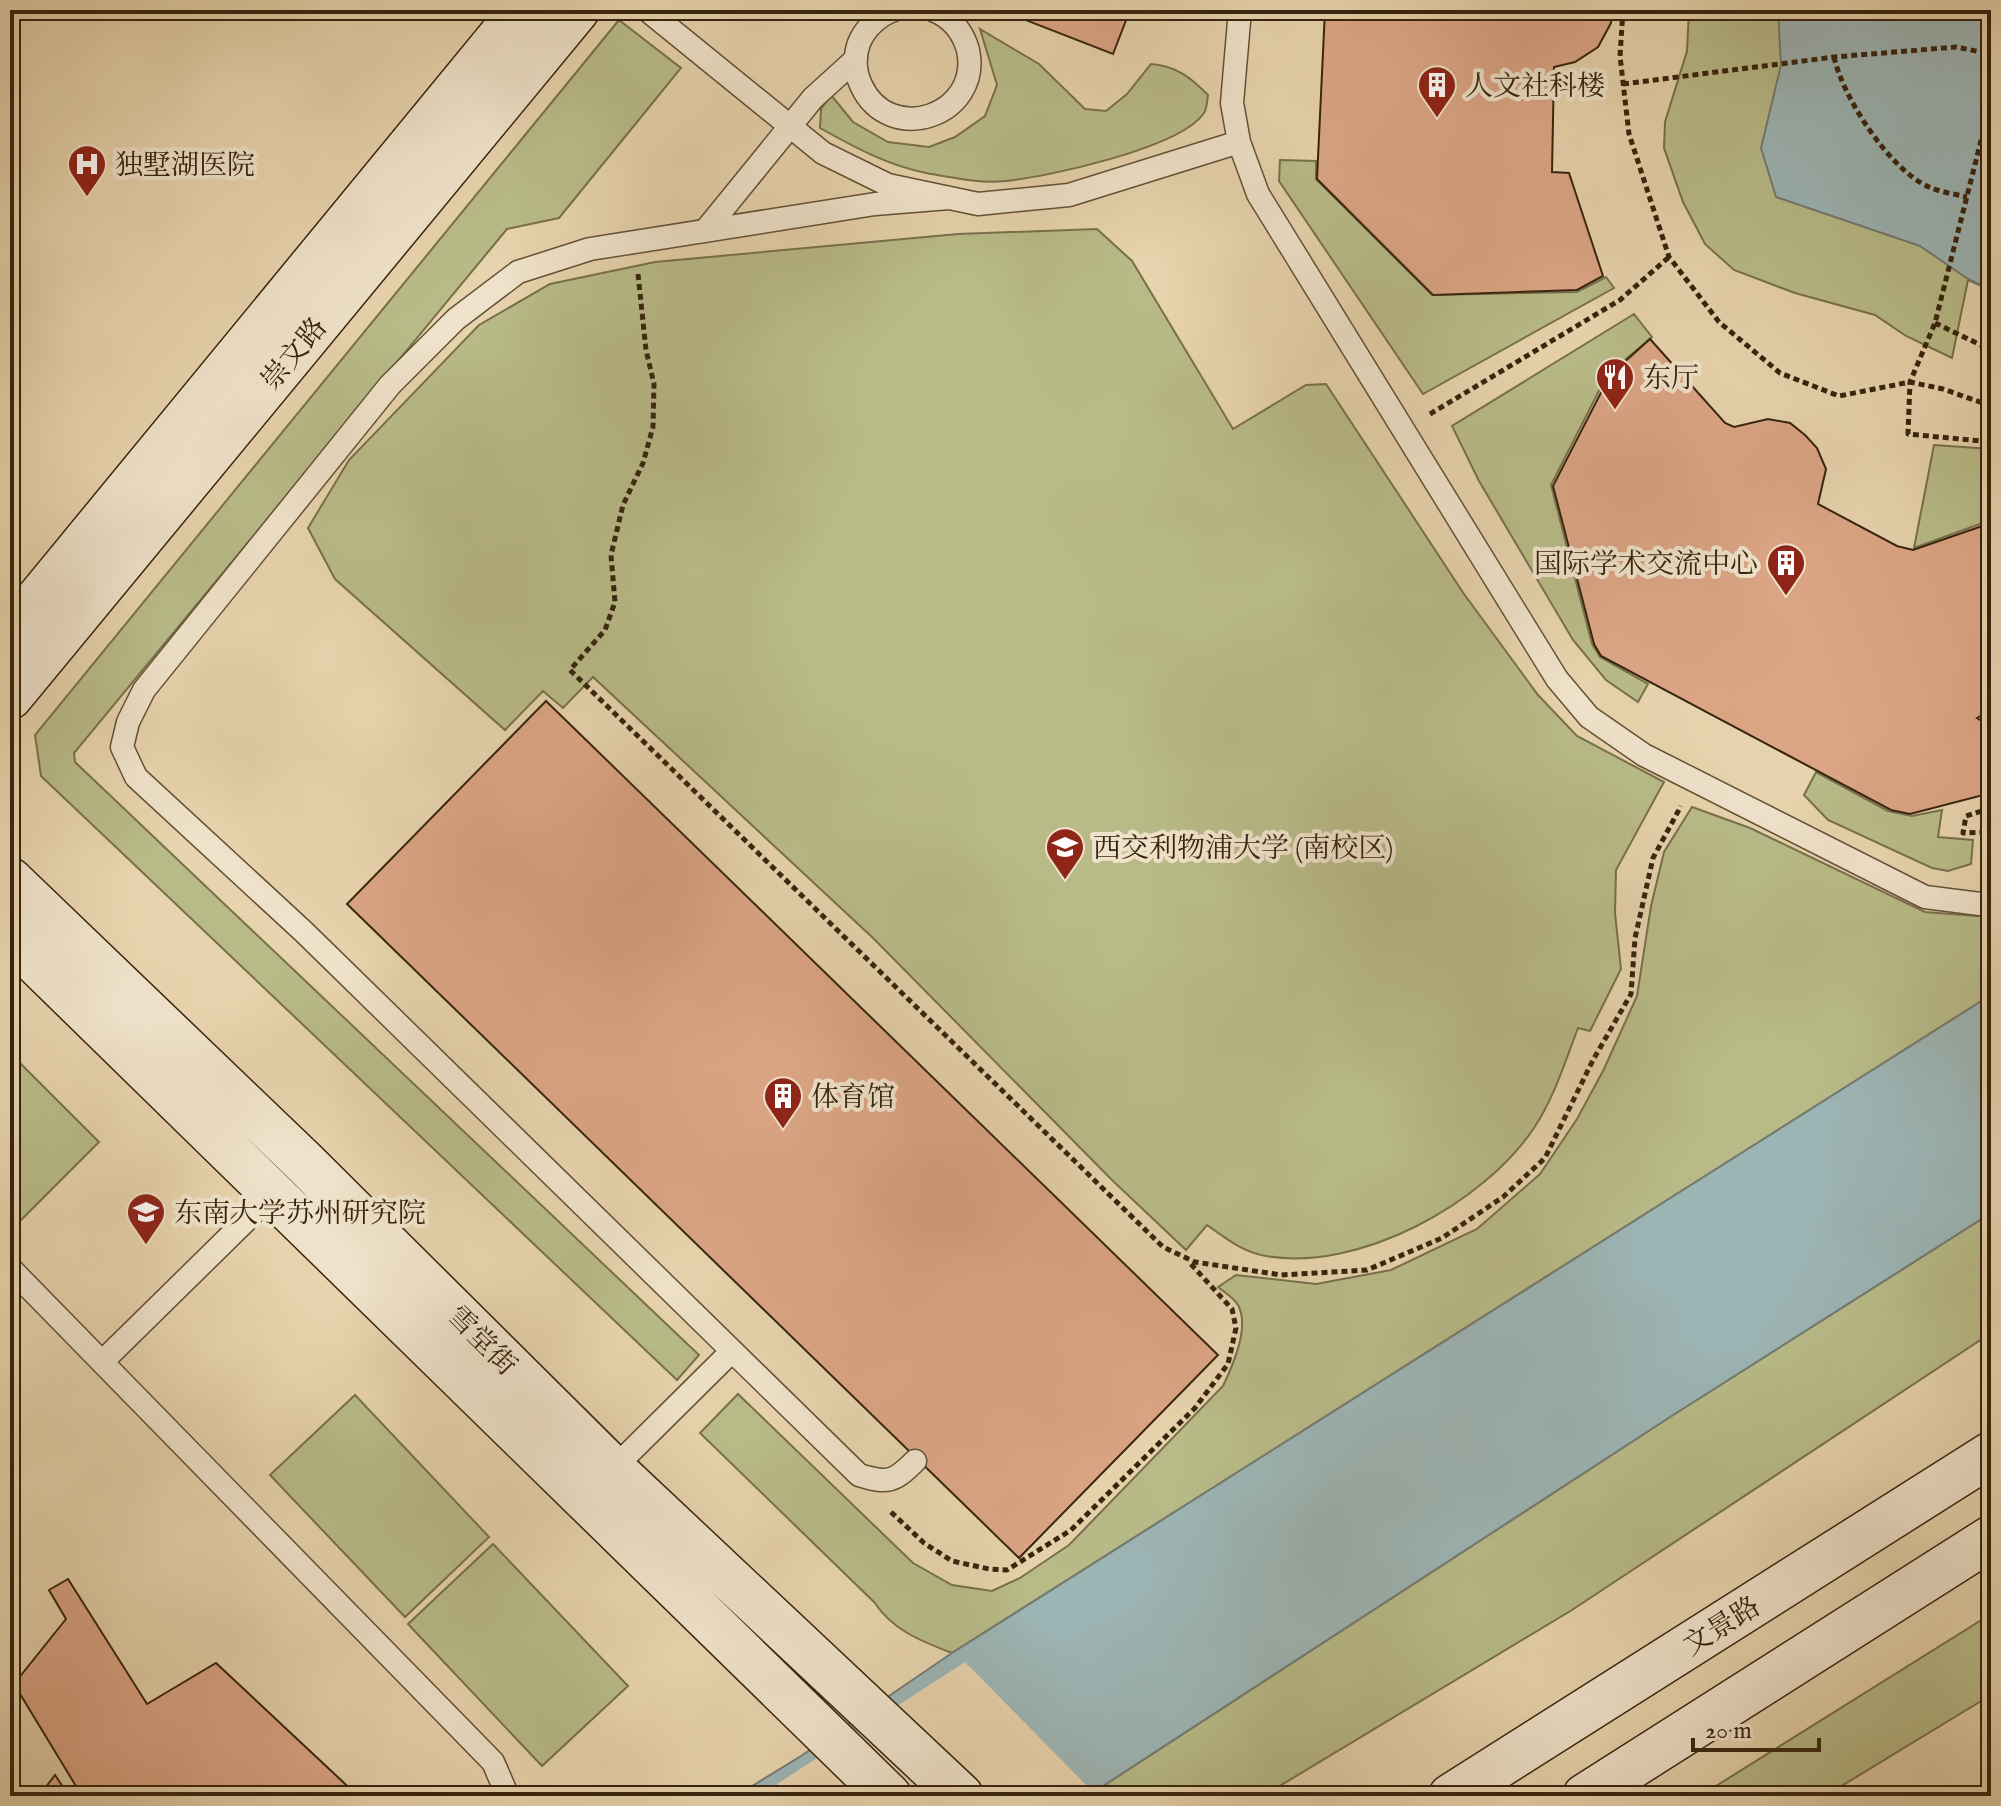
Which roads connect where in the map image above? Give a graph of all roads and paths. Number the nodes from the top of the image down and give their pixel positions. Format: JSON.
{"nodes":[{"id":1,"x":522,"y":10,"type":"edge"},
{"id":2,"x":577,"y":10,"type":"edge"},
{"id":3,"x":647,"y":10,"type":"edge"},
{"id":4,"x":894,"y":10,"type":"edge"},
{"id":5,"x":933,"y":10,"type":"edge"},
{"id":6,"x":1240,"y":10,"type":"edge"},
{"id":7,"x":1623,"y":10,"type":"edge"},
{"id":8,"x":1991,"y":54,"type":"edge"},
{"id":9,"x":1834,"y":57,"type":"junction"},
{"id":10,"x":856,"y":59,"type":"junction"},
{"id":11,"x":1623,"y":84,"type":"junction"},
{"id":12,"x":1991,"y":101,"type":"edge"},
{"id":13,"x":790,"y":125,"type":"junction"},
{"id":14,"x":1239,"y":142,"type":"junction"},
{"id":15,"x":1967,"y":197,"type":"junction"},
{"id":16,"x":949,"y":198,"type":"junction"},
{"id":17,"x":705,"y":231,"type":"junction"},
{"id":18,"x":637,"y":242,"type":"junction"},
{"id":19,"x":1669,"y":257,"type":"junction"},
{"id":20,"x":1935,"y":323,"type":"junction"},
{"id":21,"x":1991,"y":350,"type":"edge"},
{"id":22,"x":1910,"y":382,"type":"junction"},
{"id":23,"x":1991,"y":406,"type":"edge"},
{"id":24,"x":1403,"y":430,"type":"junction"},
{"id":25,"x":1991,"y":442,"type":"edge"},
{"id":26,"x":10,"y":633,"type":"edge"},
{"id":27,"x":10,"y":697,"type":"edge"},
{"id":28,"x":1694,"y":781,"type":"junction"},
{"id":29,"x":1991,"y":808,"type":"edge"},
{"id":30,"x":1991,"y":832,"type":"edge"},
{"id":31,"x":10,"y":880,"type":"edge"},
{"id":32,"x":1991,"y":900,"type":"edge"},
{"id":33,"x":10,"y":937,"type":"edge"},
{"id":34,"x":305,"y":1163,"type":"junction"},
{"id":35,"x":273,"y":1195,"type":"junction"},
{"id":36,"x":1186,"y":1258,"type":"junction"},
{"id":37,"x":10,"y":1268,"type":"edge"},
{"id":38,"x":732,"y":1351,"type":"junction"},
{"id":39,"x":103,"y":1361,"type":"junction"},
{"id":40,"x":1991,"y":1454,"type":"edge"},
{"id":41,"x":915,"y":1461,"type":"dead end"},
{"id":42,"x":613,"y":1469,"type":"junction"},
{"id":43,"x":859,"y":1475,"type":"junction"},
{"id":44,"x":1991,"y":1538,"type":"edge"},
{"id":45,"x":504,"y":1796,"type":"edge"},
{"id":46,"x":889,"y":1796,"type":"edge"},
{"id":47,"x":961,"y":1796,"type":"edge"},
{"id":48,"x":1451,"y":1796,"type":"edge"},
{"id":49,"x":1585,"y":1796,"type":"edge"}],
"edges":[{"from":1,"to":26,"type":"main road","name":"崇文路"},
{"from":2,"to":27,"type":"main road","name":"崇文路"},
{"from":3,"to":13,"type":"lane"},
{"from":4,"to":10,"type":"lane"},
{"from":5,"to":10,"type":"lane"},
{"from":6,"to":14,"type":"lane"},
{"from":7,"to":11,"type":"path"},
{"from":8,"to":9,"type":"path"},
{"from":9,"to":11,"type":"path"},
{"from":9,"to":15,"type":"path"},
{"from":10,"to":13,"type":"lane"},
{"from":11,"to":19,"type":"path"},
{"from":12,"to":15,"type":"path"},
{"from":13,"to":16,"type":"lane"},
{"from":13,"to":17,"type":"lane"},
{"from":14,"to":16,"type":"lane"},
{"from":14,"to":24,"type":"lane"},
{"from":15,"to":20,"type":"path"},
{"from":16,"to":17,"type":"lane"},
{"from":17,"to":18,"type":"lane"},
{"from":18,"to":36,"type":"path"},
{"from":18,"to":38,"type":"lane"},
{"from":19,"to":22,"type":"path"},
{"from":19,"to":24,"type":"path"},
{"from":20,"to":21,"type":"path"},
{"from":20,"to":22,"type":"path"},
{"from":22,"to":23,"type":"path"},
{"from":22,"to":25,"type":"path"},
{"from":24,"to":28,"type":"lane"},
{"from":28,"to":32,"type":"lane"},
{"from":28,"to":36,"type":"path"},
{"from":29,"to":30,"type":"path"},
{"from":31,"to":34,"type":"main road","name":"雪堂街"},
{"from":33,"to":35,"type":"main road","name":"雪堂街"},
{"from":34,"to":35,"type":"lane"},
{"from":34,"to":42,"type":"main road","name":"雪堂街"},
{"from":35,"to":39,"type":"lane"},
{"from":35,"to":46,"type":"main road","name":"雪堂街"},
{"from":36,"to":43,"type":"path"},
{"from":37,"to":39,"type":"lane"},
{"from":38,"to":42,"type":"lane"},
{"from":38,"to":43,"type":"lane"},
{"from":39,"to":45,"type":"lane"},
{"from":40,"to":48,"type":"main road","name":"文景路"},
{"from":41,"to":43,"type":"lane"},
{"from":42,"to":47,"type":"main road","name":"雪堂街"},
{"from":44,"to":49,"type":"main road"}]}
